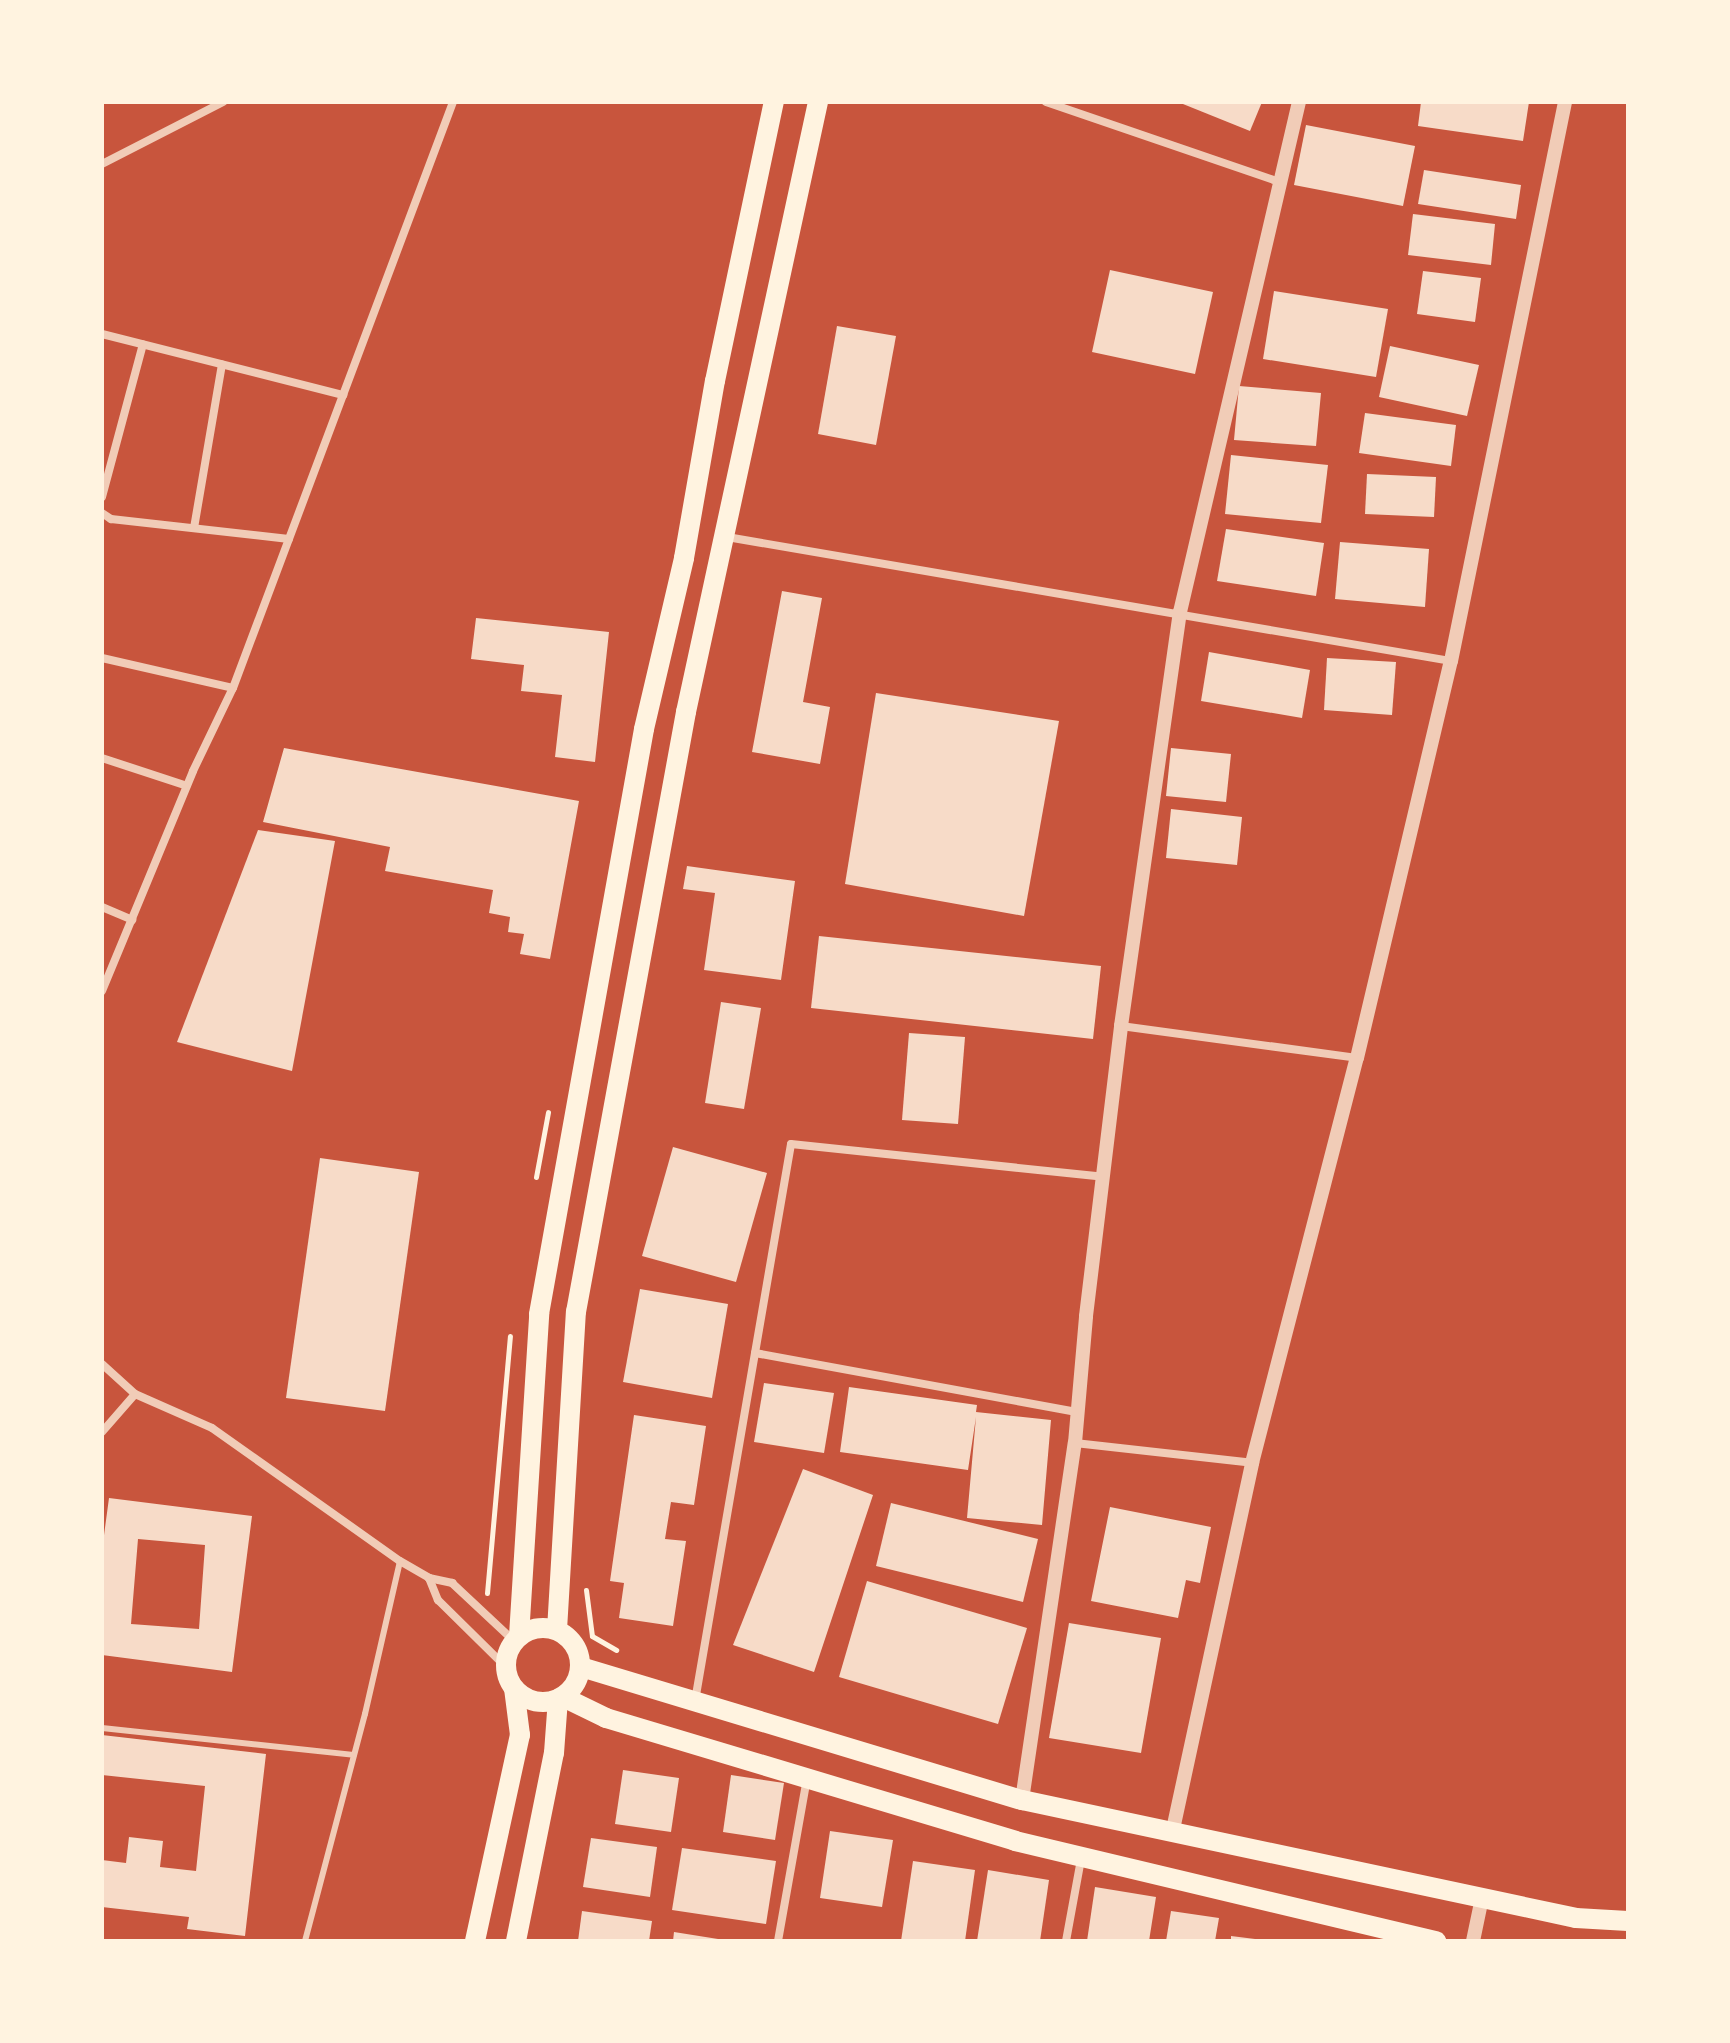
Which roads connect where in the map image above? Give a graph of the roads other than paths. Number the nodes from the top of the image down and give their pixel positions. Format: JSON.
{"nodes":[{"id":1,"x":223,"y":102,"type":"edge"},
{"id":2,"x":453,"y":102,"type":"edge"},
{"id":3,"x":774,"y":102,"type":"edge"},
{"id":4,"x":818,"y":102,"type":"edge"},
{"id":5,"x":1046,"y":102,"type":"edge"},
{"id":6,"x":1299,"y":102,"type":"edge"},
{"id":7,"x":1565,"y":102,"type":"edge"},
{"id":8,"x":102,"y":164,"type":"edge"},
{"id":9,"x":1279,"y":182,"type":"junction"},
{"id":10,"x":102,"y":334,"type":"edge"},
{"id":11,"x":143,"y":344,"type":"junction"},
{"id":12,"x":222,"y":364,"type":"junction"},
{"id":13,"x":343,"y":395,"type":"junction"},
{"id":14,"x":102,"y":497,"type":"edge"},
{"id":15,"x":102,"y":513,"type":"edge"},
{"id":16,"x":194,"y":528,"type":"junction"},
{"id":17,"x":723,"y":536,"type":"junction"},
{"id":18,"x":289,"y":539,"type":"junction"},
{"id":19,"x":1180,"y":612,"type":"junction"},
{"id":20,"x":102,"y":658,"type":"edge"},
{"id":21,"x":1451,"y":661,"type":"junction"},
{"id":22,"x":233,"y":688,"type":"junction"},
{"id":23,"x":102,"y":758,"type":"edge"},
{"id":24,"x":187,"y":786,"type":"junction"},
{"id":25,"x":102,"y":907,"type":"edge"},
{"id":26,"x":132,"y":920,"type":"junction"},
{"id":27,"x":104,"y":980,"type":"edge"},
{"id":28,"x":102,"y":991,"type":"edge"},
{"id":29,"x":1121,"y":1026,"type":"junction"},
{"id":30,"x":1357,"y":1058,"type":"junction"},
{"id":31,"x":1103,"y":1177,"type":"junction"},
{"id":32,"x":755,"y":1353,"type":"junction"},
{"id":33,"x":102,"y":1364,"type":"edge"},
{"id":34,"x":135,"y":1394,"type":"junction"},
{"id":35,"x":1077,"y":1412,"type":"junction"},
{"id":36,"x":102,"y":1432,"type":"edge"},
{"id":37,"x":1075,"y":1443,"type":"junction"},
{"id":38,"x":1252,"y":1463,"type":"junction"},
{"id":39,"x":400,"y":1561,"type":"junction"},
{"id":40,"x":429,"y":1578,"type":"junction"},
{"id":41,"x":557,"y":1630,"type":"junction"},
{"id":42,"x":516,"y":1639,"type":"junction"},
{"id":43,"x":505,"y":1666,"type":"junction"},
{"id":44,"x":581,"y":1667,"type":"junction"},
{"id":45,"x":514,"y":1688,"type":"junction"},
{"id":46,"x":561,"y":1698,"type":"junction"},
{"id":47,"x":695,"y":1701,"type":"junction"},
{"id":48,"x":102,"y":1728,"type":"edge"},
{"id":49,"x":354,"y":1755,"type":"junction"},
{"id":50,"x":808,"y":1778,"type":"junction"},
{"id":51,"x":1022,"y":1800,"type":"junction"},
{"id":52,"x":1172,"y":1834,"type":"junction"},
{"id":53,"x":1081,"y":1859,"type":"junction"},
{"id":54,"x":1482,"y":1898,"type":"junction"},
{"id":55,"x":1628,"y":1921,"type":"edge"},
{"id":56,"x":305,"y":1941,"type":"edge"},
{"id":57,"x":475,"y":1941,"type":"edge"},
{"id":58,"x":516,"y":1941,"type":"edge"},
{"id":59,"x":778,"y":1941,"type":"edge"},
{"id":60,"x":1066,"y":1941,"type":"edge"},
{"id":61,"x":1436,"y":1941,"type":"edge"},
{"id":62,"x":1473,"y":1941,"type":"edge"}],
"edges":[{"from":1,"to":8,"type":"street"},
{"from":2,"to":13,"type":"street"},
{"from":3,"to":42,"type":"main road"},
{"from":4,"to":17,"type":"main road"},
{"from":5,"to":9,"type":"street"},
{"from":6,"to":9,"type":"street"},
{"from":7,"to":21,"type":"street"},
{"from":9,"to":19,"type":"street"},
{"from":10,"to":11,"type":"street"},
{"from":11,"to":12,"type":"street"},
{"from":11,"to":14,"type":"street"},
{"from":12,"to":13,"type":"street"},
{"from":12,"to":16,"type":"street"},
{"from":13,"to":18,"type":"street"},
{"from":15,"to":16,"type":"street"},
{"from":16,"to":18,"type":"street"},
{"from":17,"to":19,"type":"street"},
{"from":17,"to":41,"type":"main road"},
{"from":18,"to":22,"type":"street"},
{"from":19,"to":21,"type":"street"},
{"from":19,"to":29,"type":"street"},
{"from":20,"to":22,"type":"street"},
{"from":21,"to":30,"type":"street"},
{"from":22,"to":24,"type":"street"},
{"from":23,"to":24,"type":"street"},
{"from":24,"to":26,"type":"street"},
{"from":25,"to":26,"type":"street"},
{"from":26,"to":27,"type":"street"},
{"from":27,"to":28,"type":"street"},
{"from":29,"to":30,"type":"street"},
{"from":29,"to":31,"type":"street"},
{"from":30,"to":38,"type":"street"},
{"from":31,"to":32,"type":"street"},
{"from":31,"to":35,"type":"street"},
{"from":32,"to":35,"type":"street"},
{"from":32,"to":47,"type":"street"},
{"from":33,"to":34,"type":"street"},
{"from":34,"to":36,"type":"street"},
{"from":34,"to":39,"type":"street"},
{"from":35,"to":37,"type":"street"},
{"from":37,"to":38,"type":"street"},
{"from":37,"to":51,"type":"street"},
{"from":38,"to":52,"type":"street"},
{"from":39,"to":40,"type":"street"},
{"from":39,"to":49,"type":"lane"},
{"from":40,"to":42,"type":"street"},
{"from":40,"to":43,"type":"street"},
{"from":41,"to":42,"type":"main road"},
{"from":41,"to":44,"type":"main road"},
{"from":42,"to":43,"type":"main road"},
{"from":43,"to":45,"type":"main road"},
{"from":44,"to":46,"type":"main road"},
{"from":44,"to":47,"type":"main road"},
{"from":45,"to":46,"type":"main road"},
{"from":45,"to":57,"type":"main road"},
{"from":46,"to":50,"type":"main road"},
{"from":46,"to":58,"type":"main road"},
{"from":47,"to":51,"type":"main road"},
{"from":48,"to":49,"type":"lane"},
{"from":49,"to":56,"type":"lane"},
{"from":50,"to":53,"type":"main road"},
{"from":50,"to":59,"type":"street"},
{"from":51,"to":52,"type":"main road"},
{"from":52,"to":54,"type":"main road"},
{"from":53,"to":60,"type":"street"},
{"from":53,"to":61,"type":"main road"},
{"from":54,"to":55,"type":"main road"},
{"from":54,"to":62,"type":"street"}]}
